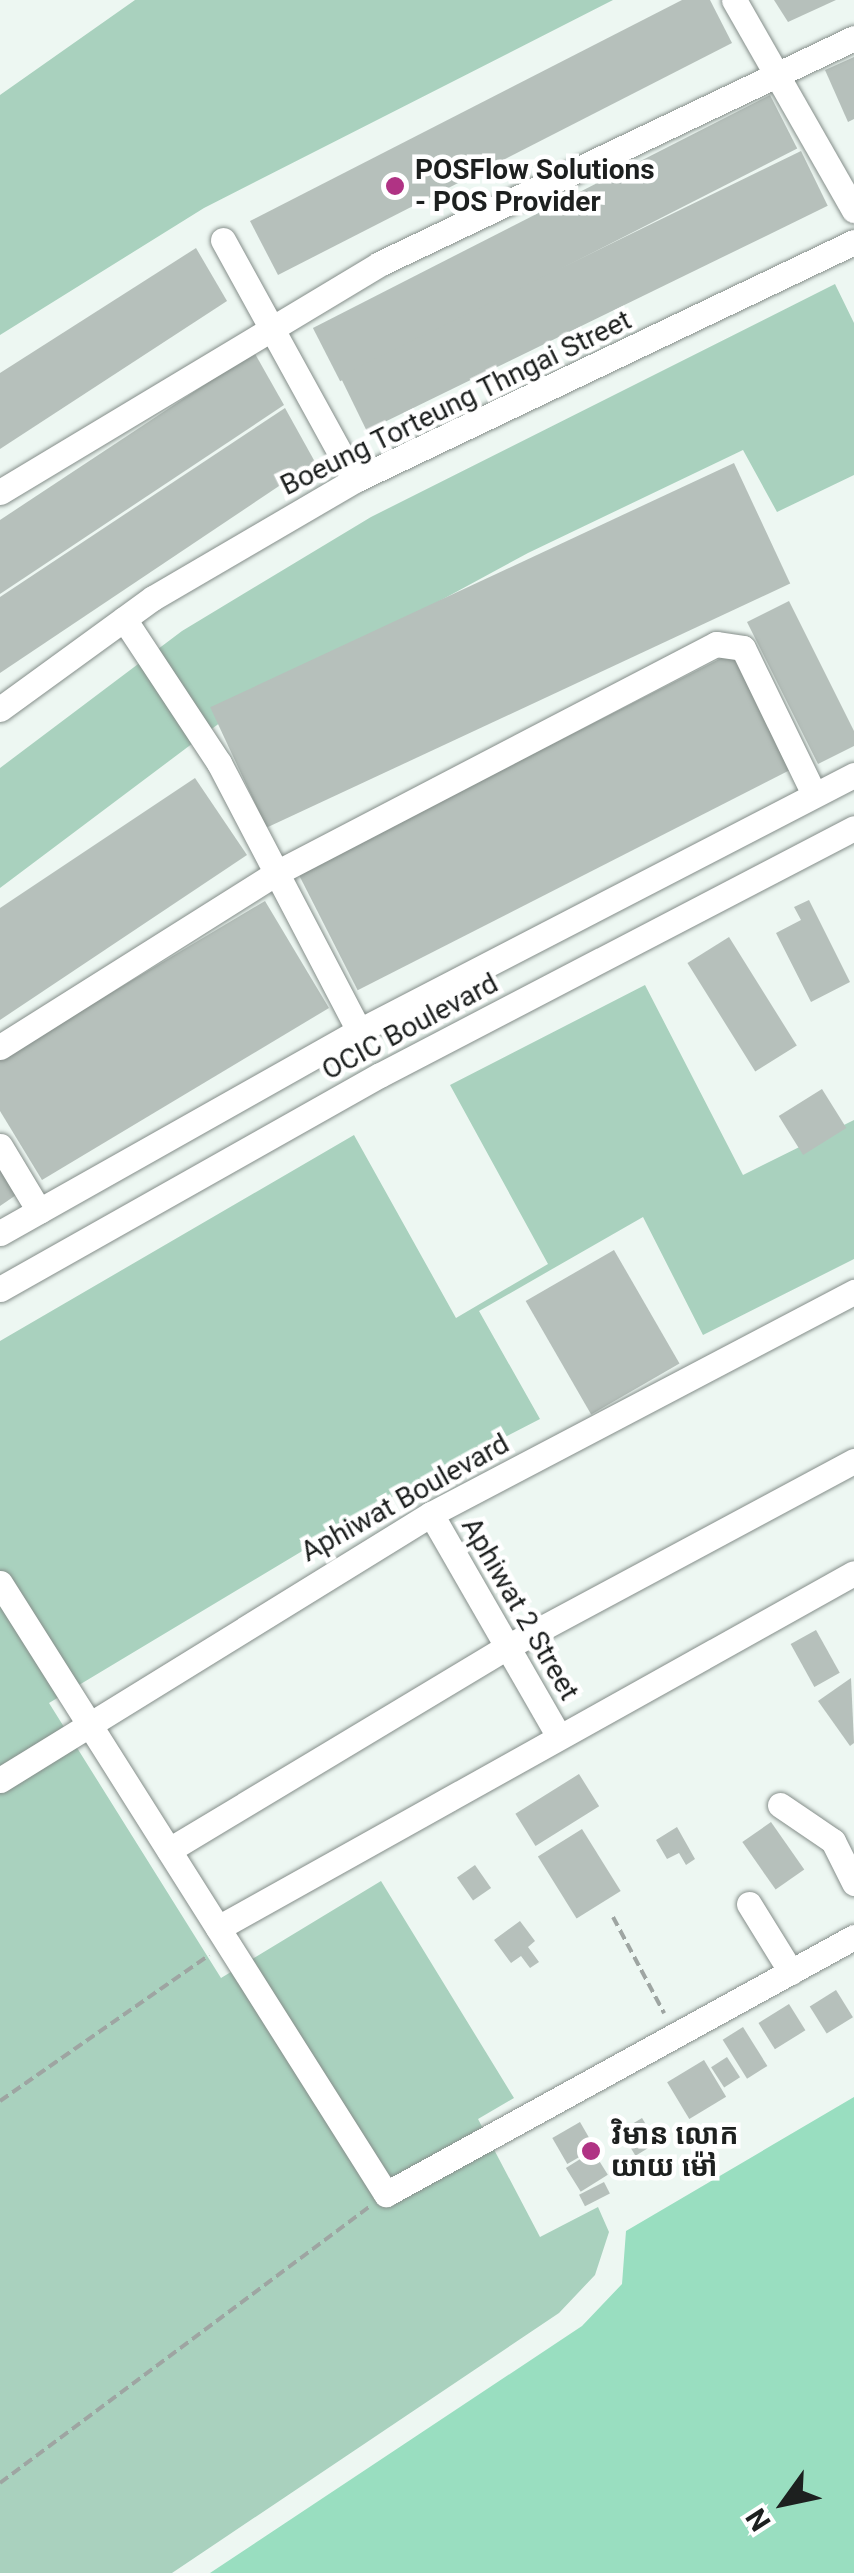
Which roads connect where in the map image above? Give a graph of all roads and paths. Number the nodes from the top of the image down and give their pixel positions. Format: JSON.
{"nodes":[{"id":1,"x":734,"y":0,"type":"edge"},
{"id":2,"x":854,"y":38,"type":"edge"},
{"id":3,"x":776,"y":74,"type":"junction"},
{"id":4,"x":854,"y":210,"type":"edge"},
{"id":5,"x":224,"y":240,"type":"dead end"},
{"id":6,"x":854,"y":242,"type":"edge"},
{"id":7,"x":272,"y":322,"type":"junction"},
{"id":8,"x":355,"y":480,"type":"junction"},
{"id":9,"x":0,"y":492,"type":"edge"},
{"id":10,"x":124,"y":619,"type":"junction"},
{"id":11,"x":0,"y":709,"type":"edge"},
{"id":12,"x":854,"y":775,"type":"edge"},
{"id":13,"x":814,"y":794,"type":"junction"},
{"id":14,"x":854,"y":828,"type":"edge"},
{"id":15,"x":276,"y":873,"type":"junction"},
{"id":16,"x":359,"y":1030,"type":"junction"},
{"id":17,"x":0,"y":1047,"type":"edge"},
{"id":18,"x":0,"y":1146,"type":"edge"},
{"id":19,"x":39,"y":1211,"type":"junction"},
{"id":20,"x":0,"y":1233,"type":"edge"},
{"id":21,"x":0,"y":1289,"type":"edge"},
{"id":22,"x":854,"y":1292,"type":"edge"},
{"id":23,"x":854,"y":1461,"type":"edge"},
{"id":24,"x":432,"y":1514,"type":"junction"},
{"id":25,"x":854,"y":1573,"type":"edge"},
{"id":26,"x":0,"y":1582,"type":"edge"},
{"id":27,"x":507,"y":1647,"type":"junction"},
{"id":28,"x":87,"y":1720,"type":"junction"},
{"id":29,"x":557,"y":1733,"type":"junction"},
{"id":30,"x":0,"y":1780,"type":"edge"},
{"id":31,"x":780,"y":1805,"type":"dead end"},
{"id":32,"x":169,"y":1850,"type":"junction"},
{"id":33,"x":854,"y":1883,"type":"edge"},
{"id":34,"x":749,"y":1904,"type":"dead end"},
{"id":35,"x":613,"y":1917,"type":"dead end"},
{"id":36,"x":218,"y":1928,"type":"junction"},
{"id":37,"x":854,"y":1937,"type":"edge"},
{"id":38,"x":791,"y":1972,"type":"junction"},
{"id":39,"x":675,"y":2035,"type":"junction"},
{"id":40,"x":0,"y":2101,"type":"edge"},
{"id":41,"x":386,"y":2194,"type":"junction"},
{"id":42,"x":0,"y":2483,"type":"edge"}],
"edges":[{"from":1,"to":3,"type":"street"},
{"from":2,"to":3,"type":"street"},
{"from":3,"to":4,"type":"street"},
{"from":3,"to":7,"type":"street"},
{"from":5,"to":7,"type":"street"},
{"from":6,"to":8,"type":"street","name":"Boeung Torteung Thngai Street"},
{"from":7,"to":8,"type":"street"},
{"from":7,"to":9,"type":"street"},
{"from":8,"to":10,"type":"street","name":"Boeung Torteung Thngai Street"},
{"from":10,"to":11,"type":"street","name":"Boeung Torteung Thngai Street"},
{"from":10,"to":15,"type":"street"},
{"from":12,"to":13,"type":"street","name":"OCIC Boulevard"},
{"from":13,"to":15,"type":"street"},
{"from":13,"to":16,"type":"street","name":"OCIC Boulevard"},
{"from":14,"to":21,"type":"street","name":"OCIC Boulevard"},
{"from":15,"to":16,"type":"street"},
{"from":15,"to":17,"type":"street"},
{"from":16,"to":19,"type":"street","name":"OCIC Boulevard"},
{"from":18,"to":19,"type":"street"},
{"from":19,"to":20,"type":"street","name":"OCIC Boulevard"},
{"from":22,"to":24,"type":"street","name":"Aphiwat Boulevard"},
{"from":23,"to":27,"type":"street"},
{"from":24,"to":27,"type":"street","name":"Aphiwat 2 Street"},
{"from":24,"to":28,"type":"street","name":"Aphiwat Boulevard"},
{"from":25,"to":29,"type":"street"},
{"from":26,"to":28,"type":"street"},
{"from":27,"to":29,"type":"street","name":"Aphiwat 2 Street"},
{"from":27,"to":32,"type":"street"},
{"from":28,"to":30,"type":"street","name":"Aphiwat Boulevard"},
{"from":28,"to":32,"type":"street"},
{"from":29,"to":36,"type":"street"},
{"from":31,"to":33,"type":"street"},
{"from":32,"to":36,"type":"street"},
{"from":34,"to":38,"type":"street"},
{"from":35,"to":39,"type":"path"},
{"from":36,"to":40,"type":"path"},
{"from":36,"to":41,"type":"street"},
{"from":37,"to":38,"type":"street"},
{"from":38,"to":39,"type":"street"},
{"from":39,"to":41,"type":"street"},
{"from":41,"to":42,"type":"path"}]}
